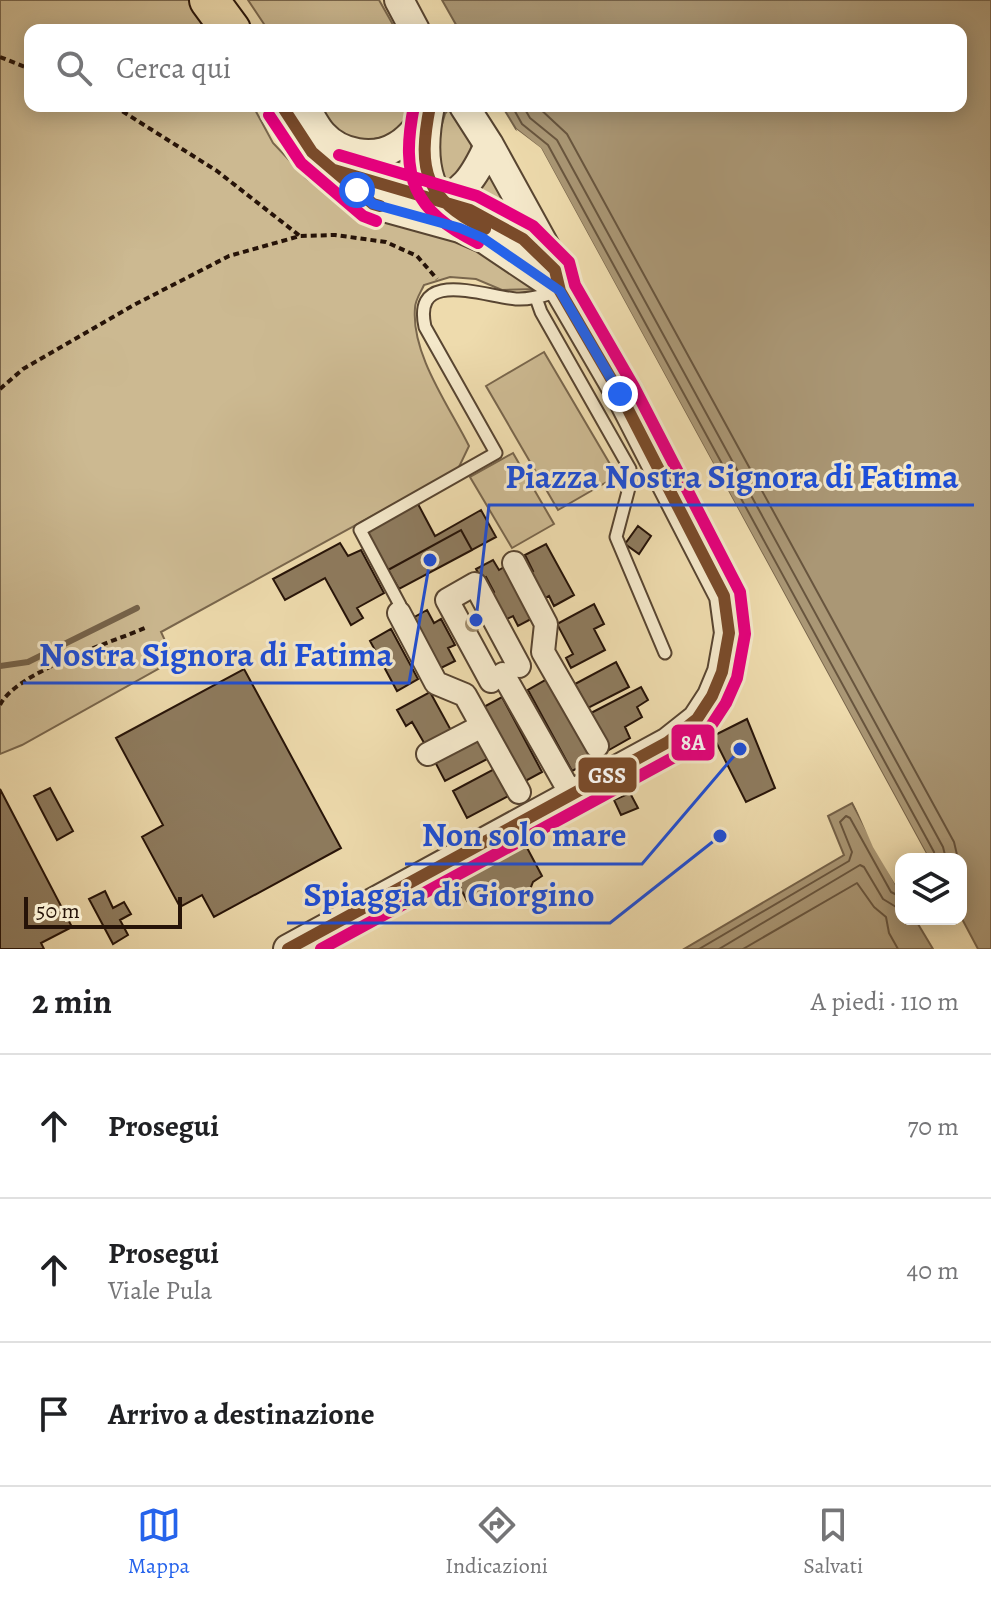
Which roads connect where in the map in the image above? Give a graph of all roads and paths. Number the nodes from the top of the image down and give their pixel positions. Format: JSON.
{"nodes":[{"id":1,"x":209,"y":0,"type":"edge"},
{"id":2,"x":232,"y":0,"type":"edge"},
{"id":3,"x":399,"y":0,"type":"edge"},
{"id":4,"x":227,"y":24,"type":"edge"},
{"id":5,"x":244,"y":24,"type":"edge"},
{"id":6,"x":412,"y":24,"type":"edge"},
{"id":7,"x":0,"y":57,"type":"edge"},
{"id":8,"x":24,"y":67,"type":"edge"},
{"id":9,"x":124,"y":112,"type":"edge"},
{"id":10,"x":286,"y":112,"type":"edge"},
{"id":11,"x":308,"y":112,"type":"edge"},
{"id":12,"x":428,"y":112,"type":"edge"},
{"id":13,"x":429,"y":112,"type":"edge"},
{"id":14,"x":468,"y":112,"type":"edge"},
{"id":15,"x":489,"y":145,"type":"junction"},
{"id":16,"x":334,"y":170,"type":"junction"},
{"id":17,"x":357,"y":190,"type":"junction"},
{"id":18,"x":440,"y":201,"type":"junction"},
{"id":19,"x":300,"y":236,"type":"junction"},
{"id":20,"x":519,"y":262,"type":"junction"},
{"id":21,"x":551,"y":286,"type":"junction"},
{"id":22,"x":445,"y":288,"type":"junction"},
{"id":23,"x":0,"y":389,"type":"edge"},
{"id":24,"x":514,"y":563,"type":"dead end"},
{"id":25,"x":399,"y":613,"type":"joint"},
{"id":26,"x":145,"y":628,"type":"dead end"},
{"id":27,"x":543,"y":652,"type":"junction"},
{"id":28,"x":665,"y":653,"type":"dead end"},
{"id":29,"x":505,"y":674,"type":"junction"},
{"id":30,"x":465,"y":695,"type":"junction"},
{"id":31,"x":0,"y":705,"type":"edge"},
{"id":32,"x":482,"y":726,"type":"junction"},
{"id":33,"x":597,"y":746,"type":"dead end"},
{"id":34,"x":428,"y":754,"type":"dead end"},
{"id":35,"x":519,"y":792,"type":"dead end"},
{"id":36,"x":571,"y":794,"type":"junction"},
{"id":37,"x":288,"y":949,"type":"edge"}],
"edges":[{"from":1,"to":4,"type":"highway"},
{"from":2,"to":5,"type":"highway"},
{"from":3,"to":6,"type":"street"},
{"from":7,"to":8,"type":"path"},
{"from":9,"to":19,"type":"path"},
{"from":10,"to":16,"type":"street"},
{"from":11,"to":12,"type":"street"},
{"from":13,"to":18,"type":"street"},
{"from":14,"to":15,"type":"street"},
{"from":15,"to":18,"type":"street"},
{"from":15,"to":21,"type":"street"},
{"from":16,"to":17,"type":"street"},
{"from":16,"to":18,"type":"street"},
{"from":17,"to":18,"type":"street"},
{"from":17,"to":20,"type":"street"},
{"from":18,"to":20,"type":"street"},
{"from":18,"to":21,"type":"street"},
{"from":19,"to":22,"type":"path"},
{"from":19,"to":23,"type":"path"},
{"from":20,"to":21,"type":"street"},
{"from":21,"to":22,"type":"lane"},
{"from":21,"to":28,"type":"lane"},
{"from":21,"to":36,"type":"street"},
{"from":22,"to":25,"type":"lane"},
{"from":24,"to":27,"type":"street"},
{"from":25,"to":30,"type":"street"},
{"from":26,"to":31,"type":"path"},
{"from":27,"to":29,"type":"street"},
{"from":27,"to":33,"type":"street"},
{"from":29,"to":30,"type":"street"},
{"from":29,"to":36,"type":"street"},
{"from":30,"to":32,"type":"street"},
{"from":32,"to":34,"type":"street"},
{"from":32,"to":35,"type":"street"},
{"from":36,"to":37,"type":"street"}]}
